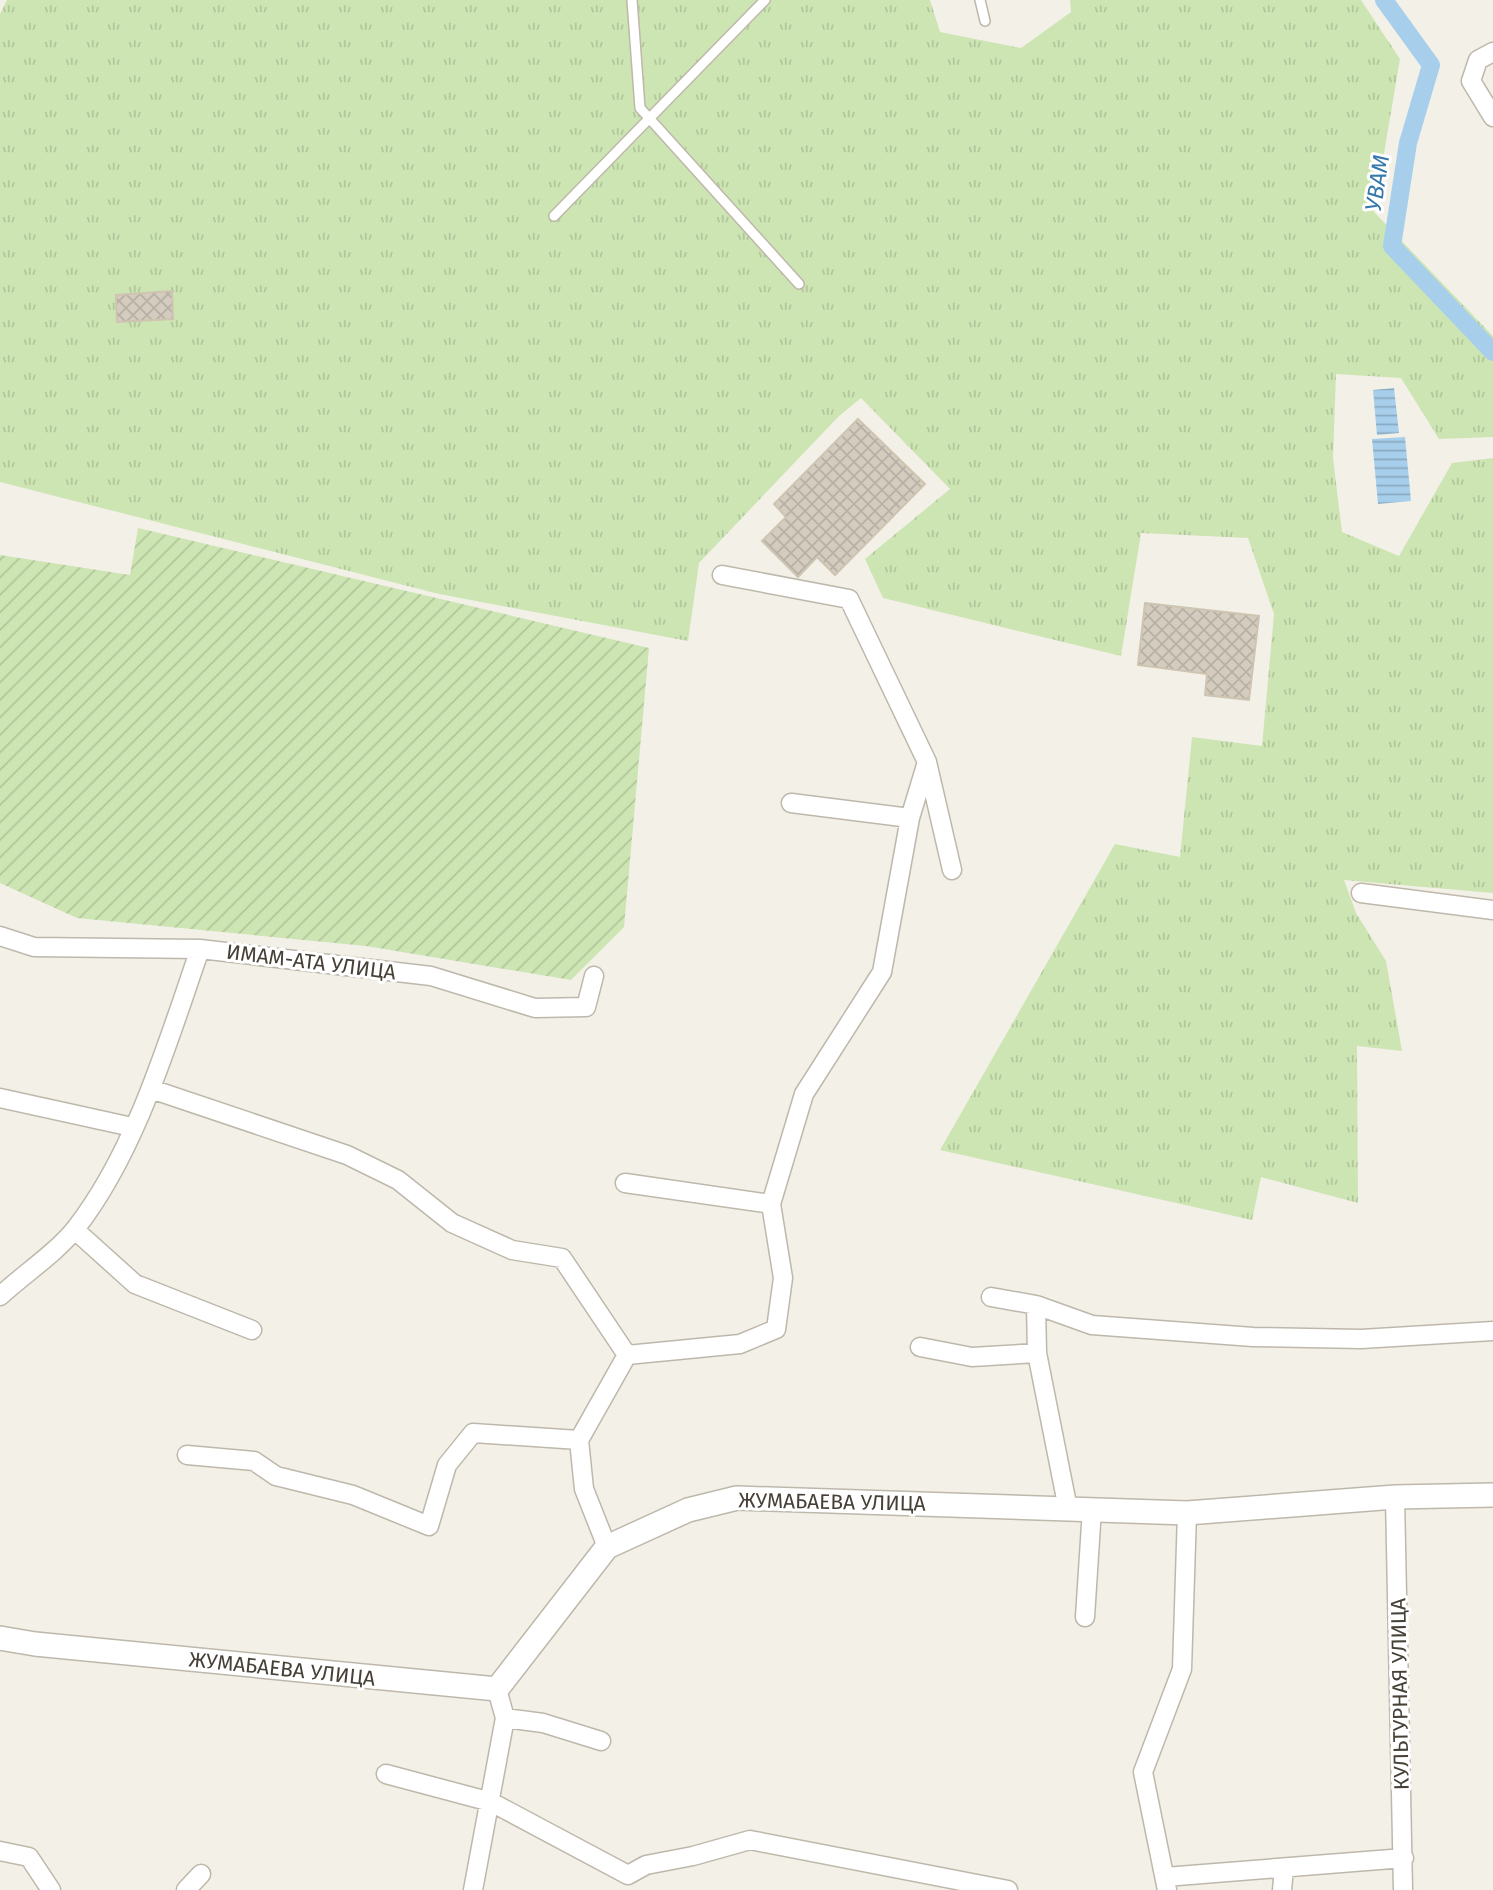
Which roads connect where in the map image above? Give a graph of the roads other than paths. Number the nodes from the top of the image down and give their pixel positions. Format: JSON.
{"nodes":[{"id":1,"x":632,"y":0,"type":"edge"},
{"id":2,"x":765,"y":0,"type":"edge"},
{"id":3,"x":980,"y":0,"type":"edge"},
{"id":4,"x":985,"y":21,"type":"dead end"},
{"id":5,"x":1493,"y":52,"type":"edge"},
{"id":6,"x":1493,"y":117,"type":"edge"},
{"id":7,"x":649,"y":118,"type":"junction"},
{"id":8,"x":554,"y":216,"type":"dead end"},
{"id":9,"x":799,"y":284,"type":"dead end"},
{"id":10,"x":722,"y":575,"type":"dead end"},
{"id":11,"x":927,"y":762,"type":"junction"},
{"id":12,"x":791,"y":803,"type":"dead end"},
{"id":13,"x":910,"y":818,"type":"junction"},
{"id":14,"x":952,"y":870,"type":"dead end"},
{"id":15,"x":1361,"y":893,"type":"dead end"},
{"id":16,"x":1493,"y":910,"type":"edge"},
{"id":17,"x":0,"y":936,"type":"edge"},
{"id":18,"x":200,"y":949,"type":"junction"},
{"id":19,"x":594,"y":976,"type":"dead end"},
{"id":20,"x":151,"y":1088,"type":"junction"},
{"id":21,"x":0,"y":1098,"type":"edge"},
{"id":22,"x":132,"y":1127,"type":"junction"},
{"id":23,"x":625,"y":1183,"type":"dead end"},
{"id":24,"x":771,"y":1205,"type":"junction"},
{"id":25,"x":75,"y":1230,"type":"junction"},
{"id":26,"x":0,"y":1296,"type":"edge"},
{"id":27,"x":992,"y":1297,"type":"dead end"},
{"id":28,"x":1037,"y":1305,"type":"junction"},
{"id":29,"x":252,"y":1330,"type":"dead end"},
{"id":30,"x":1493,"y":1331,"type":"edge"},
{"id":31,"x":920,"y":1347,"type":"dead end"},
{"id":32,"x":1037,"y":1353,"type":"junction"},
{"id":33,"x":627,"y":1355,"type":"junction"},
{"id":34,"x":579,"y":1440,"type":"junction"},
{"id":35,"x":187,"y":1455,"type":"dead end"},
{"id":36,"x":1493,"y":1495,"type":"edge"},
{"id":37,"x":1395,"y":1497,"type":"junction"},
{"id":38,"x":1068,"y":1509,"type":"junction"},
{"id":39,"x":1092,"y":1509,"type":"junction"},
{"id":40,"x":1187,"y":1513,"type":"junction"},
{"id":41,"x":607,"y":1547,"type":"junction"},
{"id":42,"x":1085,"y":1617,"type":"dead end"},
{"id":43,"x":0,"y":1638,"type":"edge"},
{"id":44,"x":497,"y":1689,"type":"junction"},
{"id":45,"x":505,"y":1718,"type":"junction"},
{"id":46,"x":601,"y":1741,"type":"dead end"},
{"id":47,"x":386,"y":1774,"type":"dead end"},
{"id":48,"x":491,"y":1802,"type":"junction"},
{"id":49,"x":0,"y":1851,"type":"edge"},
{"id":50,"x":1404,"y":1858,"type":"junction"},
{"id":51,"x":1284,"y":1867,"type":"junction"},
{"id":52,"x":201,"y":1874,"type":"dead end"},
{"id":53,"x":1166,"y":1883,"type":"edge"},
{"id":54,"x":51,"y":1890,"type":"edge"},
{"id":55,"x":186,"y":1890,"type":"edge"},
{"id":56,"x":473,"y":1890,"type":"edge"},
{"id":57,"x":1007,"y":1890,"type":"edge"},
{"id":58,"x":1282,"y":1890,"type":"edge"},
{"id":59,"x":1403,"y":1890,"type":"edge"}],
"edges":[{"from":1,"to":7,"type":"lane"},
{"from":2,"to":7,"type":"lane"},
{"from":3,"to":4,"type":"lane"},
{"from":5,"to":6,"type":"street"},
{"from":7,"to":8,"type":"lane"},
{"from":7,"to":9,"type":"lane"},
{"from":10,"to":11,"type":"street"},
{"from":11,"to":13,"type":"street"},
{"from":11,"to":14,"type":"street"},
{"from":12,"to":13,"type":"street"},
{"from":13,"to":24,"type":"street"},
{"from":15,"to":16,"type":"street"},
{"from":17,"to":18,"type":"street","name":"ИМАМ-АТА УЛИЦА"},
{"from":18,"to":19,"type":"street","name":"ИМАМ-АТА УЛИЦА"},
{"from":18,"to":20,"type":"street"},
{"from":20,"to":22,"type":"street"},
{"from":20,"to":33,"type":"street"},
{"from":21,"to":22,"type":"street"},
{"from":22,"to":25,"type":"street"},
{"from":23,"to":24,"type":"street"},
{"from":24,"to":33,"type":"street"},
{"from":25,"to":26,"type":"street"},
{"from":25,"to":29,"type":"street"},
{"from":27,"to":28,"type":"street"},
{"from":28,"to":30,"type":"street"},
{"from":28,"to":32,"type":"street"},
{"from":31,"to":32,"type":"street"},
{"from":32,"to":38,"type":"street"},
{"from":33,"to":34,"type":"street"},
{"from":34,"to":35,"type":"street"},
{"from":34,"to":41,"type":"street"},
{"from":36,"to":37,"type":"street","name":"ЖУМАБАЕВА УЛИЦА"},
{"from":37,"to":40,"type":"street","name":"ЖУМАБАЕВА УЛИЦА"},
{"from":37,"to":50,"type":"street","name":"КУЛЬТУРНАЯ УЛИЦА"},
{"from":38,"to":39,"type":"street","name":"ЖУМАБАЕВА УЛИЦА"},
{"from":38,"to":41,"type":"street","name":"ЖУМАБАЕВА УЛИЦА"},
{"from":39,"to":40,"type":"street","name":"ЖУМАБАЕВА УЛИЦА"},
{"from":39,"to":42,"type":"street"},
{"from":40,"to":53,"type":"street"},
{"from":41,"to":44,"type":"street","name":"ЖУМАБАЕВА УЛИЦА"},
{"from":43,"to":44,"type":"street","name":"ЖУМАБАЕВА УЛИЦА"},
{"from":44,"to":45,"type":"street"},
{"from":45,"to":46,"type":"street"},
{"from":45,"to":48,"type":"street"},
{"from":47,"to":48,"type":"street"},
{"from":48,"to":56,"type":"street"},
{"from":48,"to":57,"type":"street"},
{"from":49,"to":54,"type":"street"},
{"from":50,"to":51,"type":"street"},
{"from":50,"to":59,"type":"street","name":"КУЛЬТУРНАЯ УЛИЦА"},
{"from":51,"to":53,"type":"street"},
{"from":51,"to":58,"type":"street"},
{"from":52,"to":55,"type":"street"}]}
